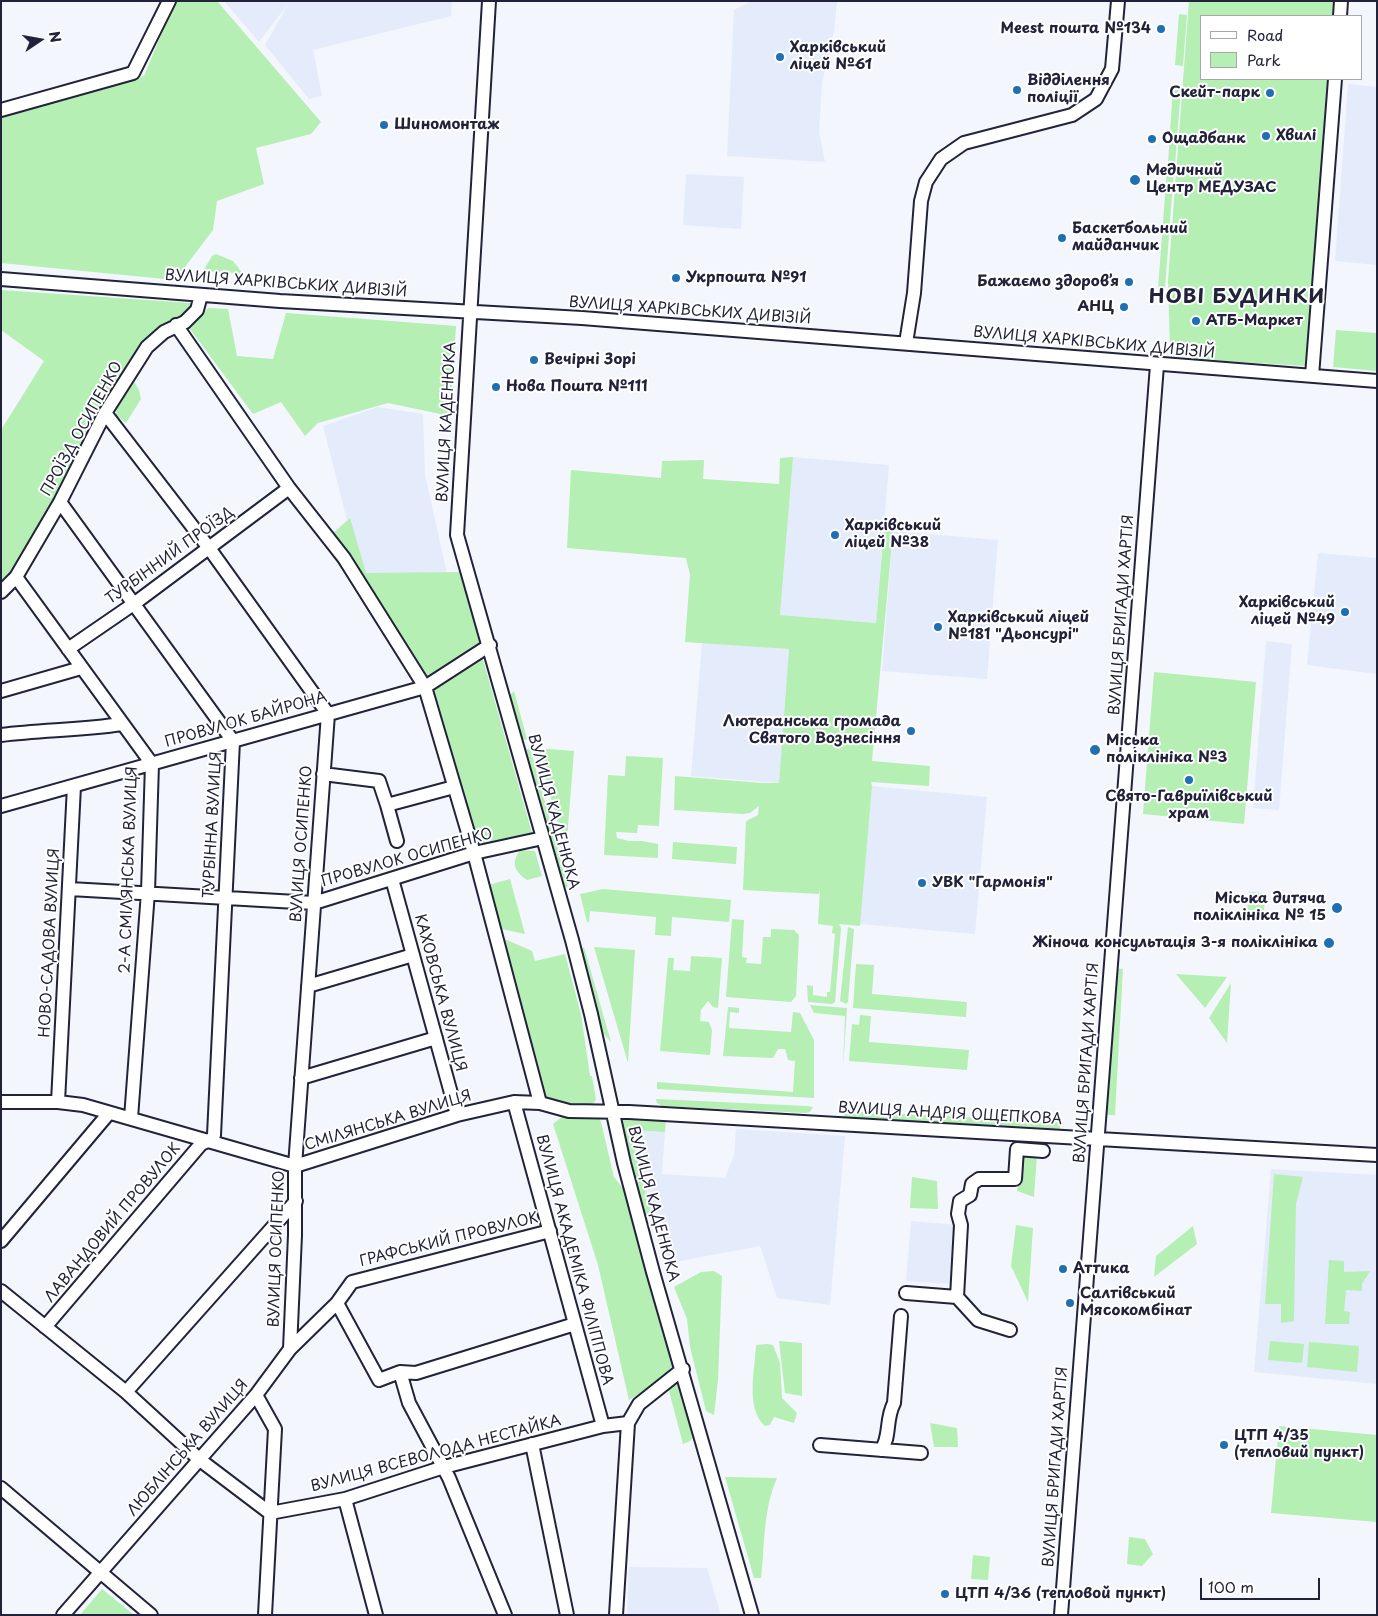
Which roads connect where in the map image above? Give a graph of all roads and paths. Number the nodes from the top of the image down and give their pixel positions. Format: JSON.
{"nodes":[{"id":1,"x":169,"y":1,"type":"edge"},
{"id":2,"x":488,"y":1,"type":"edge"},
{"id":3,"x":1118,"y":1,"type":"edge"},
{"id":4,"x":1341,"y":1,"type":"edge"},
{"id":5,"x":1340,"y":15,"type":"edge"},
{"id":6,"x":1335,"y":80,"type":"edge"},
{"id":7,"x":1,"y":110,"type":"edge"},
{"id":8,"x":1,"y":279,"type":"edge"},
{"id":9,"x":201,"y":295,"type":"junction"},
{"id":10,"x":470,"y":312,"type":"junction"},
{"id":11,"x":176,"y":325,"type":"junction"},
{"id":12,"x":906,"y":343,"type":"junction"},
{"id":13,"x":1157,"y":364,"type":"junction"},
{"id":14,"x":1312,"y":376,"type":"junction"},
{"id":15,"x":1377,"y":382,"type":"edge"},
{"id":16,"x":105,"y":413,"type":"junction"},
{"id":17,"x":289,"y":488,"type":"junction"},
{"id":18,"x":60,"y":502,"type":"junction"},
{"id":19,"x":209,"y":548,"type":"junction"},
{"id":20,"x":16,"y":577,"type":"junction"},
{"id":21,"x":1,"y":592,"type":"edge"},
{"id":22,"x":135,"y":603,"type":"junction"},
{"id":23,"x":490,"y":645,"type":"junction"},
{"id":24,"x":68,"y":649,"type":"junction"},
{"id":25,"x":81,"y":668,"type":"junction"},
{"id":26,"x":426,"y":687,"type":"junction"},
{"id":27,"x":1,"y":691,"type":"edge"},
{"id":28,"x":328,"y":714,"type":"junction"},
{"id":29,"x":122,"y":724,"type":"junction"},
{"id":30,"x":1,"y":735,"type":"edge"},
{"id":31,"x":233,"y":741,"type":"junction"},
{"id":32,"x":152,"y":764,"type":"junction"},
{"id":33,"x":323,"y":774,"type":"junction"},
{"id":34,"x":74,"y":786,"type":"junction"},
{"id":35,"x":454,"y":787,"type":"junction"},
{"id":36,"x":388,"y":805,"type":"junction"},
{"id":37,"x":1,"y":806,"type":"edge"},
{"id":38,"x":543,"y":838,"type":"junction"},
{"id":39,"x":397,"y":842,"type":"dead end"},
{"id":40,"x":474,"y":853,"type":"junction"},
{"id":41,"x":392,"y":879,"type":"junction"},
{"id":42,"x":70,"y":889,"type":"junction"},
{"id":43,"x":148,"y":892,"type":"junction"},
{"id":44,"x":226,"y":897,"type":"junction"},
{"id":45,"x":314,"y":902,"type":"junction"},
{"id":46,"x":413,"y":955,"type":"junction"},
{"id":47,"x":308,"y":986,"type":"junction"},
{"id":48,"x":436,"y":1038,"type":"junction"},
{"id":49,"x":301,"y":1078,"type":"junction"},
{"id":50,"x":1,"y":1102,"type":"edge"},
{"id":51,"x":58,"y":1102,"type":"junction"},
{"id":52,"x":514,"y":1102,"type":"junction"},
{"id":53,"x":540,"y":1103,"type":"junction"},
{"id":54,"x":109,"y":1112,"type":"junction"},
{"id":55,"x":612,"y":1112,"type":"junction"},
{"id":56,"x":457,"y":1115,"type":"junction"},
{"id":57,"x":131,"y":1118,"type":"junction"},
{"id":58,"x":1098,"y":1139,"type":"junction"},
{"id":59,"x":205,"y":1141,"type":"junction"},
{"id":60,"x":1043,"y":1151,"type":"dead end"},
{"id":61,"x":1377,"y":1155,"type":"edge"},
{"id":62,"x":295,"y":1166,"type":"junction"},
{"id":63,"x":296,"y":1201,"type":"junction"},
{"id":64,"x":550,"y":1231,"type":"junction"},
{"id":65,"x":1,"y":1241,"type":"edge"},
{"id":66,"x":1,"y":1291,"type":"edge"},
{"id":67,"x":906,"y":1293,"type":"dead end"},
{"id":68,"x":957,"y":1297,"type":"junction"},
{"id":69,"x":337,"y":1303,"type":"junction"},
{"id":70,"x":901,"y":1316,"type":"dead end"},
{"id":71,"x":575,"y":1324,"type":"junction"},
{"id":72,"x":46,"y":1327,"type":"junction"},
{"id":73,"x":1010,"y":1330,"type":"dead end"},
{"id":74,"x":290,"y":1349,"type":"junction"},
{"id":75,"x":683,"y":1369,"type":"junction"},
{"id":76,"x":400,"y":1372,"type":"junction"},
{"id":77,"x":126,"y":1392,"type":"junction"},
{"id":78,"x":256,"y":1396,"type":"junction"},
{"id":79,"x":628,"y":1423,"type":"junction"},
{"id":80,"x":603,"y":1426,"type":"junction"},
{"id":81,"x":532,"y":1444,"type":"junction"},
{"id":82,"x":820,"y":1445,"type":"dead end"},
{"id":83,"x":881,"y":1450,"type":"junction"},
{"id":84,"x":921,"y":1453,"type":"dead end"},
{"id":85,"x":200,"y":1460,"type":"junction"},
{"id":86,"x":444,"y":1467,"type":"junction"},
{"id":87,"x":1,"y":1488,"type":"edge"},
{"id":88,"x":345,"y":1499,"type":"junction"},
{"id":89,"x":270,"y":1513,"type":"junction"},
{"id":90,"x":100,"y":1573,"type":"junction"},
{"id":91,"x":63,"y":1615,"type":"edge"},
{"id":92,"x":151,"y":1615,"type":"edge"},
{"id":93,"x":266,"y":1615,"type":"edge"},
{"id":94,"x":376,"y":1615,"type":"edge"},
{"id":95,"x":505,"y":1615,"type":"edge"},
{"id":96,"x":567,"y":1615,"type":"edge"},
{"id":97,"x":616,"y":1615,"type":"edge"},
{"id":98,"x":752,"y":1615,"type":"edge"},
{"id":99,"x":1061,"y":1615,"type":"edge"}],
"edges":[{"from":1,"to":7,"type":"street"},
{"from":2,"to":10,"type":"street","name":"ВУЛИЦЯ КАДЕНЮКА"},
{"from":3,"to":12,"type":"street"},
{"from":4,"to":5,"type":"street"},
{"from":6,"to":14,"type":"street"},
{"from":8,"to":9,"type":"street","name":"ВУЛИЦЯ ХАРКІВСЬКИХ ДИВІЗІЙ"},
{"from":9,"to":10,"type":"street","name":"ВУЛИЦЯ ХАРКІВСЬКИХ ДИВІЗІЙ"},
{"from":9,"to":11,"type":"street","name":"ПРОЇЗД ОСИПЕНКО"},
{"from":10,"to":12,"type":"street","name":"ВУЛИЦЯ ХАРКІВСЬКИХ ДИВІЗІЙ"},
{"from":10,"to":23,"type":"street","name":"ВУЛИЦЯ КАДЕНЮКА"},
{"from":11,"to":16,"type":"street","name":"ПРОЇЗД ОСИПЕНКО"},
{"from":11,"to":17,"type":"street"},
{"from":12,"to":13,"type":"street","name":"ВУЛИЦЯ ХАРКІВСЬКИХ ДИВІЗІЙ"},
{"from":13,"to":14,"type":"street","name":"ВУЛИЦЯ ХАРКІВСЬКИХ ДИВІЗІЙ"},
{"from":13,"to":58,"type":"street","name":"ВУЛИЦЯ БРИГАДИ ХАРТІЯ"},
{"from":14,"to":15,"type":"street","name":"ВУЛИЦЯ ХАРКІВСЬКИХ ДИВІЗІЙ"},
{"from":16,"to":18,"type":"street","name":"ПРОЇЗД ОСИПЕНКО"},
{"from":16,"to":19,"type":"street"},
{"from":17,"to":19,"type":"street","name":"ТУРБІННИЙ ПРОЇЗД"},
{"from":17,"to":26,"type":"street"},
{"from":18,"to":20,"type":"street","name":"ПРОЇЗД ОСИПЕНКО"},
{"from":18,"to":22,"type":"street","name":"ТУРБІННА ВУЛИЦЯ"},
{"from":19,"to":22,"type":"street","name":"ТУРБІННИЙ ПРОЇЗД"},
{"from":19,"to":28,"type":"street"},
{"from":20,"to":21,"type":"street","name":"ПРОЇЗД ОСИПЕНКО"},
{"from":20,"to":24,"type":"street","name":"2-А СМІЛЯНСЬКА ВУЛИЦЯ"},
{"from":22,"to":24,"type":"street","name":"ТУРБІННИЙ ПРОЇЗД"},
{"from":22,"to":31,"type":"street","name":"ТУРБІННА ВУЛИЦЯ"},
{"from":23,"to":26,"type":"street","name":"ПРОВУЛОК БАЙРОНА"},
{"from":23,"to":38,"type":"street","name":"ВУЛИЦЯ КАДЕНЮКА"},
{"from":24,"to":25,"type":"street","name":"2-А СМІЛЯНСЬКА ВУЛИЦЯ"},
{"from":25,"to":27,"type":"street"},
{"from":25,"to":29,"type":"street","name":"2-А СМІЛЯНСЬКА ВУЛИЦЯ"},
{"from":26,"to":28,"type":"street","name":"ПРОВУЛОК БАЙРОНА"},
{"from":26,"to":35,"type":"street"},
{"from":28,"to":31,"type":"street","name":"ПРОВУЛОК БАЙРОНА"},
{"from":28,"to":33,"type":"street","name":"ВУЛИЦЯ ОСИПЕНКО"},
{"from":29,"to":30,"type":"street"},
{"from":29,"to":32,"type":"street","name":"2-А СМІЛЯНСЬКА ВУЛИЦЯ"},
{"from":31,"to":32,"type":"street","name":"ПРОВУЛОК БАЙРОНА"},
{"from":31,"to":44,"type":"street","name":"ТУРБІННА ВУЛИЦЯ"},
{"from":32,"to":34,"type":"street","name":"ПРОВУЛОК БАЙРОНА"},
{"from":32,"to":43,"type":"street","name":"2-А СМІЛЯНСЬКА ВУЛИЦЯ"},
{"from":33,"to":36,"type":"street"},
{"from":33,"to":45,"type":"street","name":"ВУЛИЦЯ ОСИПЕНКО"},
{"from":34,"to":37,"type":"street","name":"ПРОВУЛОК БАЙРОНА"},
{"from":34,"to":42,"type":"street","name":"НОВО-САДОВА ВУЛИЦЯ"},
{"from":35,"to":36,"type":"street"},
{"from":35,"to":40,"type":"street"},
{"from":36,"to":39,"type":"street"},
{"from":38,"to":40,"type":"street","name":"ПРОВУЛОК ОСИПЕНКО"},
{"from":38,"to":55,"type":"street","name":"ВУЛИЦЯ КАДЕНЮКА"},
{"from":40,"to":41,"type":"street","name":"ПРОВУЛОК ОСИПЕНКО"},
{"from":40,"to":53,"type":"street"},
{"from":41,"to":45,"type":"street","name":"ПРОВУЛОК ОСИПЕНКО"},
{"from":41,"to":46,"type":"street","name":"КАХОВСЬКА ВУЛИЦЯ"},
{"from":42,"to":43,"type":"street","name":"ПРОВУЛОК ОСИПЕНКО"},
{"from":42,"to":51,"type":"street","name":"НОВО-САДОВА ВУЛИЦЯ"},
{"from":43,"to":44,"type":"street","name":"ПРОВУЛОК ОСИПЕНКО"},
{"from":43,"to":57,"type":"street","name":"2-А СМІЛЯНСЬКА ВУЛИЦЯ"},
{"from":44,"to":45,"type":"street","name":"ПРОВУЛОК ОСИПЕНКО"},
{"from":44,"to":59,"type":"street","name":"ТУРБІННА ВУЛИЦЯ"},
{"from":45,"to":47,"type":"street","name":"ВУЛИЦЯ ОСИПЕНКО"},
{"from":46,"to":47,"type":"street"},
{"from":46,"to":48,"type":"street","name":"КАХОВСЬКА ВУЛИЦЯ"},
{"from":47,"to":49,"type":"street","name":"ВУЛИЦЯ ОСИПЕНКО"},
{"from":48,"to":49,"type":"street"},
{"from":48,"to":56,"type":"street","name":"КАХОВСЬКА ВУЛИЦЯ"},
{"from":49,"to":62,"type":"street","name":"ВУЛИЦЯ ОСИПЕНКО"},
{"from":50,"to":51,"type":"street","name":"СМІЛЯНСЬКА ВУЛИЦЯ"},
{"from":51,"to":54,"type":"street","name":"СМІЛЯНСЬКА ВУЛИЦЯ"},
{"from":52,"to":53,"type":"street","name":"СМІЛЯНСЬКА ВУЛИЦЯ"},
{"from":52,"to":56,"type":"street","name":"СМІЛЯНСЬКА ВУЛИЦЯ"},
{"from":52,"to":64,"type":"street","name":"ВУЛИЦЯ АКАДЕМІКА ФІЛІППОВА"},
{"from":53,"to":55,"type":"street","name":"СМІЛЯНСЬКА ВУЛИЦЯ"},
{"from":54,"to":57,"type":"street","name":"СМІЛЯНСЬКА ВУЛИЦЯ"},
{"from":54,"to":65,"type":"street"},
{"from":55,"to":58,"type":"street","name":"ВУЛИЦЯ АНДРІЯ ОЩЕПКОВА"},
{"from":55,"to":75,"type":"street","name":"ВУЛИЦЯ КАДЕНЮКА"},
{"from":56,"to":62,"type":"street","name":"СМІЛЯНСЬКА ВУЛИЦЯ"},
{"from":57,"to":59,"type":"street","name":"СМІЛЯНСЬКА ВУЛИЦЯ"},
{"from":58,"to":61,"type":"street","name":"ВУЛИЦЯ АНДРІЯ ОЩЕПКОВА"},
{"from":58,"to":99,"type":"street","name":"ВУЛИЦЯ БРИГАДИ ХАРТІЯ"},
{"from":59,"to":62,"type":"street","name":"СМІЛЯНСЬКА ВУЛИЦЯ"},
{"from":59,"to":72,"type":"street","name":"ЛАВАНДОВИЙ ПРОВУЛОК"},
{"from":60,"to":68,"type":"street"},
{"from":62,"to":63,"type":"street","name":"ВУЛИЦЯ ОСИПЕНКО"},
{"from":63,"to":74,"type":"street","name":"ВУЛИЦЯ ОСИПЕНКО"},
{"from":63,"to":77,"type":"street"},
{"from":64,"to":69,"type":"street","name":"ГРАФСЬКИЙ ПРОВУЛОК"},
{"from":64,"to":71,"type":"street","name":"ВУЛИЦЯ АКАДЕМІКА ФІЛІППОВА"},
{"from":66,"to":72,"type":"street"},
{"from":67,"to":68,"type":"street"},
{"from":68,"to":73,"type":"street"},
{"from":69,"to":74,"type":"street","name":"ЛЮБЛІНСЬКА ВУЛИЦЯ"},
{"from":69,"to":76,"type":"street"},
{"from":70,"to":83,"type":"street"},
{"from":71,"to":76,"type":"street"},
{"from":71,"to":80,"type":"street","name":"ВУЛИЦЯ АКАДЕМІКА ФІЛІППОВА"},
{"from":72,"to":77,"type":"street"},
{"from":74,"to":78,"type":"street","name":"ЛЮБЛІНСЬКА ВУЛИЦЯ"},
{"from":75,"to":79,"type":"street"},
{"from":75,"to":98,"type":"street","name":"ВУЛИЦЯ КАДЕНЮКА"},
{"from":76,"to":86,"type":"street"},
{"from":77,"to":85,"type":"street"},
{"from":78,"to":85,"type":"street","name":"ЛЮБЛІНСЬКА ВУЛИЦЯ"},
{"from":78,"to":89,"type":"street"},
{"from":79,"to":80,"type":"street","name":"ВУЛИЦЯ ВСЕВОЛОДА НЕСТАЙКА"},
{"from":79,"to":97,"type":"street"},
{"from":80,"to":81,"type":"street","name":"ВУЛИЦЯ ВСЕВОЛОДА НЕСТАЙКА"},
{"from":81,"to":86,"type":"street","name":"ВУЛИЦЯ ВСЕВОЛОДА НЕСТАЙКА"},
{"from":81,"to":96,"type":"street"},
{"from":82,"to":83,"type":"street"},
{"from":83,"to":84,"type":"street"},
{"from":85,"to":89,"type":"street"},
{"from":85,"to":90,"type":"street","name":"ЛЮБЛІНСЬКА ВУЛИЦЯ"},
{"from":86,"to":88,"type":"street","name":"ВУЛИЦЯ ВСЕВОЛОДА НЕСТАЙКА"},
{"from":86,"to":95,"type":"street"},
{"from":87,"to":90,"type":"street"},
{"from":88,"to":89,"type":"street","name":"ВУЛИЦЯ ВСЕВОЛОДА НЕСТАЙКА"},
{"from":88,"to":94,"type":"street"},
{"from":89,"to":93,"type":"street"},
{"from":90,"to":91,"type":"street","name":"ЛЮБЛІНСЬКА ВУЛИЦЯ"},
{"from":90,"to":92,"type":"street"}]}
